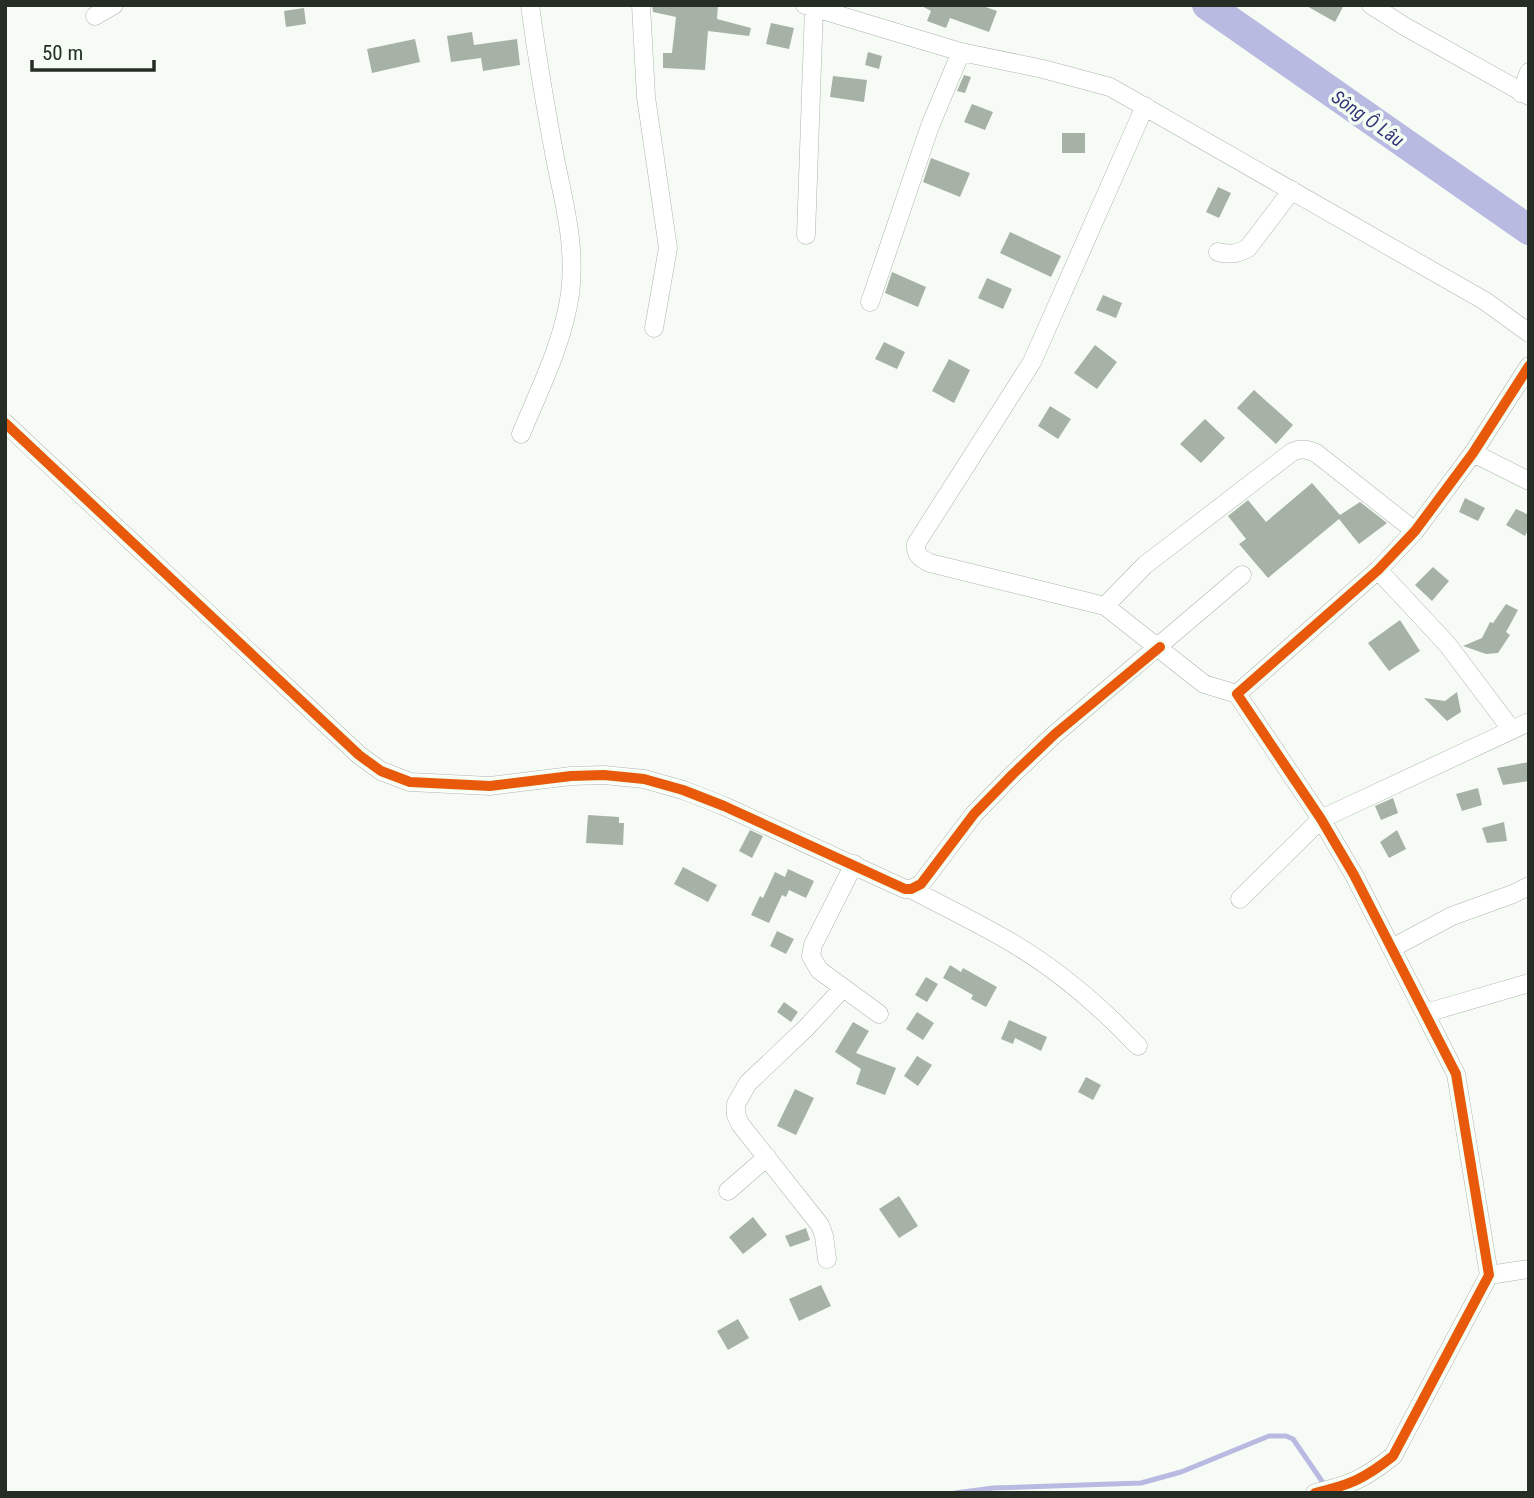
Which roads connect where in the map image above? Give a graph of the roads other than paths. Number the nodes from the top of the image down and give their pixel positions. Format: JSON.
{"nodes":[{"id":1,"x":114,"y":5,"type":"edge"},
{"id":2,"x":530,"y":5,"type":"edge"},
{"id":3,"x":641,"y":5,"type":"edge"},
{"id":4,"x":1371,"y":5,"type":"edge"},
{"id":5,"x":809,"y":7,"type":"edge"},
{"id":6,"x":95,"y":16,"type":"dead end"},
{"id":7,"x":961,"y":52,"type":"junction"},
{"id":8,"x":1529,"y":72,"type":"edge"},
{"id":9,"x":1525,"y":94,"type":"edge"},
{"id":10,"x":1145,"y":106,"type":"junction"},
{"id":11,"x":1292,"y":190,"type":"junction"},
{"id":12,"x":806,"y":235,"type":"dead end"},
{"id":13,"x":1218,"y":252,"type":"dead end"},
{"id":14,"x":870,"y":302,"type":"dead end"},
{"id":15,"x":654,"y":328,"type":"dead end"},
{"id":16,"x":1529,"y":333,"type":"edge"},
{"id":17,"x":1529,"y":366,"type":"edge"},
{"id":18,"x":5,"y":423,"type":"edge"},
{"id":19,"x":521,"y":434,"type":"dead end"},
{"id":20,"x":1473,"y":453,"type":"junction"},
{"id":21,"x":1529,"y":481,"type":"edge"},
{"id":22,"x":1415,"y":531,"type":"junction"},
{"id":23,"x":1378,"y":570,"type":"junction"},
{"id":24,"x":1242,"y":575,"type":"dead end"},
{"id":25,"x":1105,"y":606,"type":"junction"},
{"id":26,"x":1160,"y":648,"type":"junction"},
{"id":27,"x":1237,"y":694,"type":"junction"},
{"id":28,"x":1529,"y":722,"type":"edge"},
{"id":29,"x":1511,"y":729,"type":"junction"},
{"id":30,"x":1321,"y":819,"type":"junction"},
{"id":31,"x":854,"y":864,"type":"junction"},
{"id":32,"x":1529,"y":886,"type":"edge"},
{"id":33,"x":911,"y":889,"type":"junction"},
{"id":34,"x":1240,"y":898,"type":"dead end"},
{"id":35,"x":1392,"y":948,"type":"junction"},
{"id":36,"x":1529,"y":983,"type":"edge"},
{"id":37,"x":843,"y":988,"type":"junction"},
{"id":38,"x":1426,"y":1013,"type":"junction"},
{"id":39,"x":879,"y":1014,"type":"dead end"},
{"id":40,"x":1138,"y":1046,"type":"dead end"},
{"id":41,"x":766,"y":1157,"type":"junction"},
{"id":42,"x":729,"y":1191,"type":"dead end"},
{"id":43,"x":827,"y":1259,"type":"dead end"},
{"id":44,"x":1529,"y":1269,"type":"edge"},
{"id":45,"x":1489,"y":1275,"type":"junction"},
{"id":46,"x":1315,"y":1493,"type":"edge"}],
"edges":[{"from":1,"to":6,"type":"street"},
{"from":2,"to":19,"type":"street"},
{"from":3,"to":15,"type":"street"},
{"from":4,"to":9,"type":"street"},
{"from":5,"to":7,"type":"street"},
{"from":5,"to":12,"type":"street"},
{"from":7,"to":10,"type":"street"},
{"from":7,"to":14,"type":"street"},
{"from":8,"to":9,"type":"street"},
{"from":10,"to":11,"type":"street"},
{"from":10,"to":25,"type":"street"},
{"from":11,"to":13,"type":"street"},
{"from":11,"to":16,"type":"street"},
{"from":17,"to":20,"type":"street"},
{"from":18,"to":31,"type":"street"},
{"from":20,"to":21,"type":"street"},
{"from":20,"to":22,"type":"street"},
{"from":22,"to":23,"type":"street"},
{"from":22,"to":25,"type":"street"},
{"from":23,"to":27,"type":"street"},
{"from":23,"to":29,"type":"street"},
{"from":24,"to":26,"type":"street"},
{"from":25,"to":26,"type":"street"},
{"from":26,"to":27,"type":"street"},
{"from":26,"to":33,"type":"street"},
{"from":27,"to":30,"type":"street"},
{"from":28,"to":29,"type":"street"},
{"from":29,"to":30,"type":"street"},
{"from":30,"to":34,"type":"street"},
{"from":30,"to":35,"type":"street"},
{"from":31,"to":33,"type":"street"},
{"from":31,"to":37,"type":"street"},
{"from":32,"to":35,"type":"street"},
{"from":33,"to":40,"type":"street"},
{"from":35,"to":38,"type":"street"},
{"from":36,"to":38,"type":"street"},
{"from":37,"to":39,"type":"street"},
{"from":37,"to":41,"type":"street"},
{"from":38,"to":45,"type":"street"},
{"from":41,"to":42,"type":"street"},
{"from":41,"to":43,"type":"street"},
{"from":44,"to":45,"type":"street"},
{"from":45,"to":46,"type":"street"}]}
